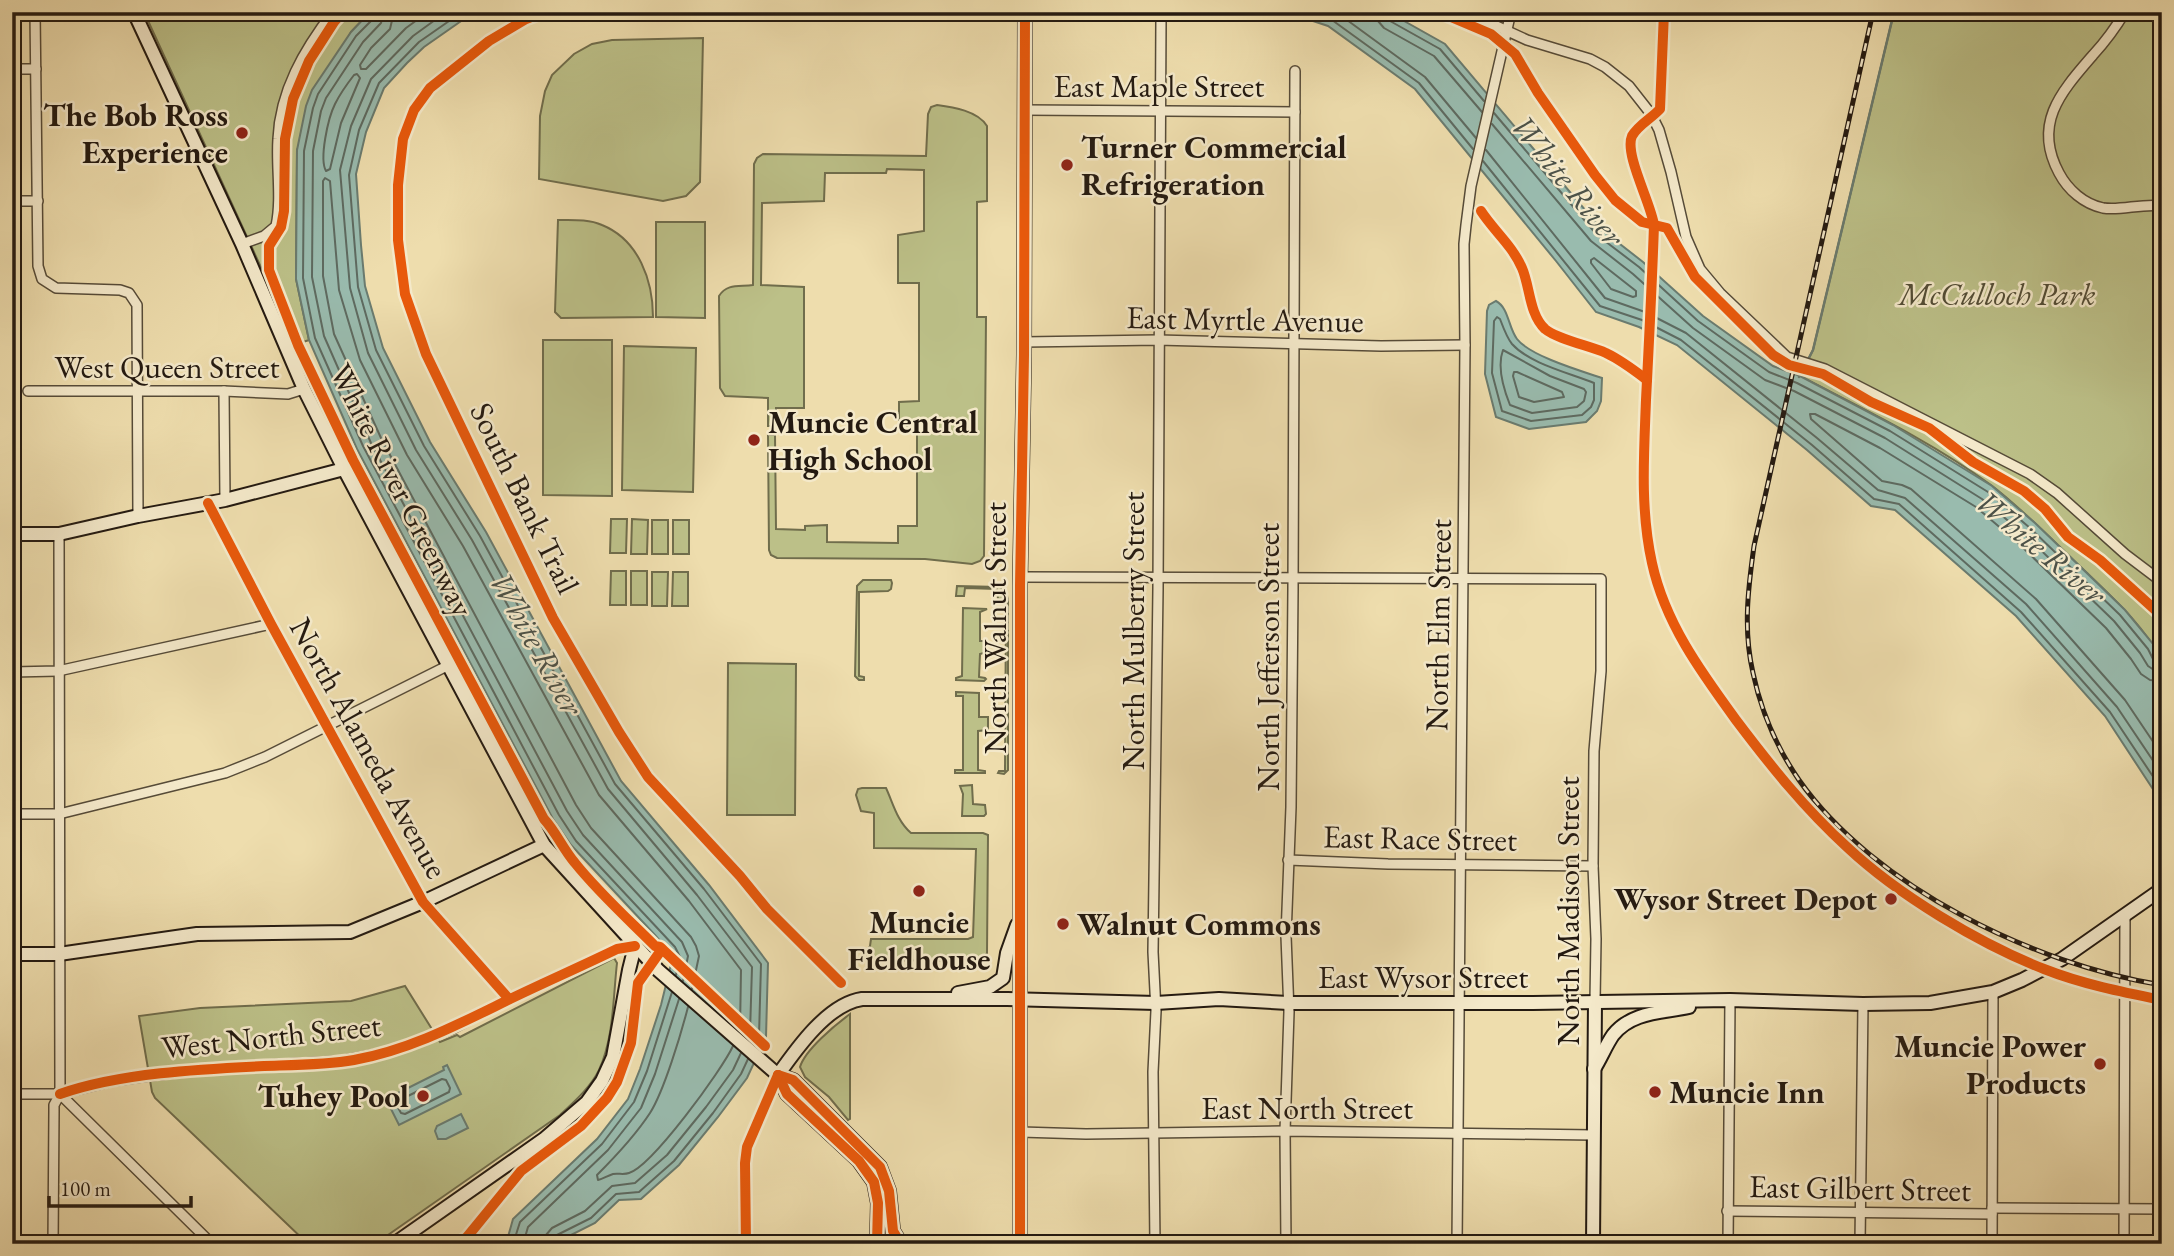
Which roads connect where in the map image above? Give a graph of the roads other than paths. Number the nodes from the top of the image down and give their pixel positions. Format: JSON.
{"nodes":[{"id":1,"x":35,"y":12,"type":"edge"},
{"id":2,"x":134,"y":12,"type":"edge"},
{"id":3,"x":333,"y":12,"type":"edge"},
{"id":4,"x":1025,"y":12,"type":"edge"},
{"id":5,"x":1466,"y":12,"type":"edge"},
{"id":6,"x":1511,"y":12,"type":"edge"},
{"id":7,"x":2125,"y":12,"type":"edge"},
{"id":8,"x":1161,"y":18,"type":"dead end"},
{"id":9,"x":1506,"y":31,"type":"junction"},
{"id":10,"x":12,"y":69,"type":"edge"},
{"id":11,"x":36,"y":69,"type":"junction"},
{"id":12,"x":1295,"y":71,"type":"dead end"},
{"id":13,"x":1024,"y":110,"type":"junction"},
{"id":14,"x":1161,"y":111,"type":"junction"},
{"id":15,"x":1294,"y":112,"type":"junction"},
{"id":16,"x":12,"y":201,"type":"edge"},
{"id":17,"x":38,"y":201,"type":"junction"},
{"id":18,"x":2162,"y":206,"type":"edge"},
{"id":19,"x":242,"y":244,"type":"junction"},
{"id":20,"x":1158,"y":340,"type":"junction"},
{"id":21,"x":1024,"y":342,"type":"junction"},
{"id":22,"x":1294,"y":343,"type":"junction"},
{"id":23,"x":1465,"y":345,"type":"junction"},
{"id":24,"x":304,"y":389,"type":"junction"},
{"id":25,"x":28,"y":391,"type":"dead end"},
{"id":26,"x":137,"y":391,"type":"junction"},
{"id":27,"x":224,"y":391,"type":"junction"},
{"id":28,"x":344,"y":469,"type":"junction"},
{"id":29,"x":225,"y":500,"type":"junction"},
{"id":30,"x":208,"y":503,"type":"junction"},
{"id":31,"x":138,"y":516,"type":"junction"},
{"id":32,"x":12,"y":534,"type":"edge"},
{"id":33,"x":59,"y":534,"type":"junction"},
{"id":34,"x":1158,"y":576,"type":"junction"},
{"id":35,"x":1021,"y":577,"type":"junction"},
{"id":36,"x":1293,"y":577,"type":"junction"},
{"id":37,"x":1463,"y":579,"type":"junction"},
{"id":38,"x":2162,"y":582,"type":"edge"},
{"id":39,"x":271,"y":624,"type":"junction"},
{"id":40,"x":449,"y":665,"type":"junction"},
{"id":41,"x":58,"y":671,"type":"junction"},
{"id":42,"x":12,"y":672,"type":"edge"},
{"id":43,"x":327,"y":726,"type":"junction"},
{"id":44,"x":12,"y":814,"type":"edge"},
{"id":45,"x":59,"y":814,"type":"junction"},
{"id":46,"x":544,"y":845,"type":"junction"},
{"id":47,"x":1288,"y":860,"type":"junction"},
{"id":48,"x":1460,"y":864,"type":"junction"},
{"id":49,"x":1593,"y":866,"type":"junction"},
{"id":50,"x":2162,"y":889,"type":"edge"},
{"id":51,"x":423,"y":902,"type":"junction"},
{"id":52,"x":1020,"y":914,"type":"junction"},
{"id":53,"x":2125,"y":914,"type":"junction"},
{"id":54,"x":635,"y":946,"type":"junction"},
{"id":55,"x":12,"y":954,"type":"edge"},
{"id":56,"x":59,"y":954,"type":"junction"},
{"id":57,"x":1993,"y":992,"type":"junction"},
{"id":58,"x":509,"y":999,"type":"junction"},
{"id":59,"x":936,"y":999,"type":"junction"},
{"id":60,"x":1020,"y":999,"type":"junction"},
{"id":61,"x":1710,"y":1000,"type":"junction"},
{"id":62,"x":1730,"y":1000,"type":"junction"},
{"id":63,"x":1595,"y":1002,"type":"junction"},
{"id":64,"x":1156,"y":1003,"type":"junction"},
{"id":65,"x":1289,"y":1003,"type":"junction"},
{"id":66,"x":1460,"y":1003,"type":"junction"},
{"id":67,"x":1863,"y":1004,"type":"junction"},
{"id":68,"x":1593,"y":1070,"type":"junction"},
{"id":69,"x":778,"y":1075,"type":"junction"},
{"id":70,"x":12,"y":1094,"type":"edge"},
{"id":71,"x":60,"y":1094,"type":"junction"},
{"id":72,"x":1285,"y":1131,"type":"junction"},
{"id":73,"x":1021,"y":1132,"type":"junction"},
{"id":74,"x":1457,"y":1133,"type":"junction"},
{"id":75,"x":1154,"y":1134,"type":"junction"},
{"id":76,"x":1593,"y":1135,"type":"junction"},
{"id":77,"x":2124,"y":1208,"type":"junction"},
{"id":78,"x":2162,"y":1209,"type":"edge"},
{"id":79,"x":1727,"y":1211,"type":"junction"},
{"id":80,"x":1992,"y":1211,"type":"junction"},
{"id":81,"x":1861,"y":1212,"type":"junction"},
{"id":82,"x":53,"y":1244,"type":"edge"},
{"id":83,"x":212,"y":1244,"type":"edge"},
{"id":84,"x":394,"y":1244,"type":"edge"},
{"id":85,"x":746,"y":1244,"type":"edge"},
{"id":86,"x":877,"y":1244,"type":"edge"},
{"id":87,"x":901,"y":1244,"type":"edge"},
{"id":88,"x":1020,"y":1244,"type":"edge"},
{"id":89,"x":1155,"y":1244,"type":"edge"},
{"id":90,"x":1286,"y":1244,"type":"edge"},
{"id":91,"x":1457,"y":1244,"type":"edge"},
{"id":92,"x":1593,"y":1244,"type":"edge"},
{"id":93,"x":1728,"y":1244,"type":"edge"},
{"id":94,"x":1860,"y":1244,"type":"edge"},
{"id":95,"x":1992,"y":1244,"type":"edge"},
{"id":96,"x":2124,"y":1244,"type":"edge"}],
"edges":[{"from":1,"to":11,"type":"street"},
{"from":2,"to":19,"type":"main road"},
{"from":3,"to":19,"type":"street"},
{"from":4,"to":13,"type":"main road","name":"North Walnut Street"},
{"from":5,"to":9,"type":"street"},
{"from":6,"to":9,"type":"street","name":"North Elm Street"},
{"from":7,"to":18,"type":"street"},
{"from":8,"to":14,"type":"street","name":"North Mulberry Street"},
{"from":9,"to":23,"type":"street","name":"North Elm Street"},
{"from":9,"to":38,"type":"street"},
{"from":10,"to":11,"type":"street"},
{"from":11,"to":17,"type":"street"},
{"from":12,"to":15,"type":"street","name":"North Jefferson Street"},
{"from":13,"to":14,"type":"street","name":"East Maple Street"},
{"from":13,"to":21,"type":"main road","name":"North Walnut Street"},
{"from":14,"to":15,"type":"street","name":"East Maple Street"},
{"from":14,"to":20,"type":"street","name":"North Mulberry Street"},
{"from":15,"to":22,"type":"street","name":"North Jefferson Street"},
{"from":16,"to":17,"type":"street"},
{"from":17,"to":26,"type":"street"},
{"from":19,"to":24,"type":"main road"},
{"from":20,"to":21,"type":"street","name":"East Myrtle Avenue"},
{"from":20,"to":22,"type":"street","name":"East Myrtle Avenue"},
{"from":20,"to":34,"type":"street","name":"North Mulberry Street"},
{"from":21,"to":35,"type":"main road","name":"North Walnut Street"},
{"from":22,"to":23,"type":"street","name":"East Myrtle Avenue"},
{"from":22,"to":36,"type":"street","name":"North Jefferson Street"},
{"from":23,"to":37,"type":"street","name":"North Elm Street"},
{"from":24,"to":27,"type":"street","name":"West Queen Street"},
{"from":24,"to":28,"type":"main road"},
{"from":25,"to":26,"type":"street","name":"West Queen Street"},
{"from":26,"to":27,"type":"street","name":"West Queen Street"},
{"from":26,"to":31,"type":"street"},
{"from":27,"to":29,"type":"street"},
{"from":28,"to":29,"type":"main road"},
{"from":28,"to":40,"type":"main road"},
{"from":29,"to":30,"type":"main road"},
{"from":30,"to":31,"type":"main road"},
{"from":30,"to":39,"type":"street","name":"North Alameda Avenue"},
{"from":31,"to":33,"type":"main road"},
{"from":32,"to":33,"type":"main road"},
{"from":33,"to":41,"type":"street"},
{"from":34,"to":35,"type":"street"},
{"from":34,"to":36,"type":"street"},
{"from":34,"to":64,"type":"street","name":"North Mulberry Street"},
{"from":35,"to":52,"type":"main road","name":"North Walnut Street"},
{"from":36,"to":37,"type":"street"},
{"from":36,"to":47,"type":"street","name":"North Jefferson Street"},
{"from":37,"to":48,"type":"street","name":"North Elm Street"},
{"from":37,"to":49,"type":"street","name":"North Madison Street"},
{"from":39,"to":41,"type":"street"},
{"from":39,"to":43,"type":"street","name":"North Alameda Avenue"},
{"from":40,"to":43,"type":"street"},
{"from":40,"to":46,"type":"main road"},
{"from":41,"to":42,"type":"street"},
{"from":41,"to":45,"type":"street"},
{"from":43,"to":45,"type":"street"},
{"from":43,"to":51,"type":"street","name":"North Alameda Avenue"},
{"from":44,"to":45,"type":"street"},
{"from":45,"to":56,"type":"street"},
{"from":46,"to":51,"type":"main road"},
{"from":46,"to":54,"type":"main road"},
{"from":47,"to":48,"type":"street","name":"East Race Street"},
{"from":47,"to":65,"type":"street","name":"North Jefferson Street"},
{"from":48,"to":49,"type":"street","name":"East Race Street"},
{"from":48,"to":66,"type":"street","name":"North Elm Street"},
{"from":49,"to":63,"type":"street","name":"North Madison Street"},
{"from":50,"to":53,"type":"main road","name":"East Wysor Street"},
{"from":51,"to":56,"type":"main road"},
{"from":51,"to":58,"type":"street","name":"North Alameda Avenue"},
{"from":52,"to":59,"type":"main road"},
{"from":52,"to":60,"type":"main road","name":"North Walnut Street"},
{"from":53,"to":57,"type":"main road","name":"East Wysor Street"},
{"from":53,"to":77,"type":"street"},
{"from":54,"to":58,"type":"street","name":"West North Street"},
{"from":54,"to":69,"type":"main road"},
{"from":54,"to":84,"type":"main road"},
{"from":55,"to":56,"type":"main road"},
{"from":56,"to":71,"type":"street"},
{"from":57,"to":67,"type":"main road","name":"East Wysor Street"},
{"from":57,"to":80,"type":"street"},
{"from":58,"to":71,"type":"street","name":"West North Street"},
{"from":59,"to":60,"type":"main road","name":"East Wysor Street"},
{"from":59,"to":69,"type":"main road"},
{"from":60,"to":64,"type":"main road","name":"East Wysor Street"},
{"from":60,"to":73,"type":"main road","name":"North Walnut Street"},
{"from":61,"to":62,"type":"main road","name":"East Wysor Street"},
{"from":61,"to":63,"type":"main road","name":"East Wysor Street"},
{"from":61,"to":68,"type":"main road"},
{"from":62,"to":67,"type":"main road","name":"East Wysor Street"},
{"from":62,"to":79,"type":"street"},
{"from":63,"to":66,"type":"main road","name":"East Wysor Street"},
{"from":63,"to":68,"type":"main road","name":"North Madison Street"},
{"from":64,"to":65,"type":"main road","name":"East Wysor Street"},
{"from":64,"to":75,"type":"street","name":"North Mulberry Street"},
{"from":65,"to":66,"type":"main road","name":"East Wysor Street"},
{"from":65,"to":72,"type":"street","name":"North Jefferson Street"},
{"from":66,"to":74,"type":"street","name":"North Elm Street"},
{"from":67,"to":81,"type":"street"},
{"from":68,"to":76,"type":"main road","name":"North Madison Street"},
{"from":69,"to":85,"type":"street"},
{"from":69,"to":86,"type":"main road"},
{"from":69,"to":87,"type":"main road"},
{"from":70,"to":71,"type":"street","name":"West North Street"},
{"from":71,"to":82,"type":"street"},
{"from":71,"to":83,"type":"street"},
{"from":72,"to":74,"type":"street","name":"East North Street"},
{"from":72,"to":75,"type":"street","name":"East North Street"},
{"from":72,"to":90,"type":"street","name":"North Jefferson Street"},
{"from":73,"to":75,"type":"street","name":"East North Street"},
{"from":73,"to":88,"type":"main road","name":"North Walnut Street"},
{"from":74,"to":76,"type":"street","name":"East North Street"},
{"from":74,"to":91,"type":"street","name":"North Elm Street"},
{"from":75,"to":89,"type":"street","name":"North Mulberry Street"},
{"from":76,"to":92,"type":"main road","name":"North Madison Street"},
{"from":77,"to":78,"type":"street","name":"East Gilbert Street"},
{"from":77,"to":80,"type":"street","name":"East Gilbert Street"},
{"from":77,"to":96,"type":"street"},
{"from":79,"to":81,"type":"street","name":"East Gilbert Street"},
{"from":79,"to":93,"type":"street"},
{"from":80,"to":81,"type":"street","name":"East Gilbert Street"},
{"from":80,"to":95,"type":"street"},
{"from":81,"to":94,"type":"street"}]}
